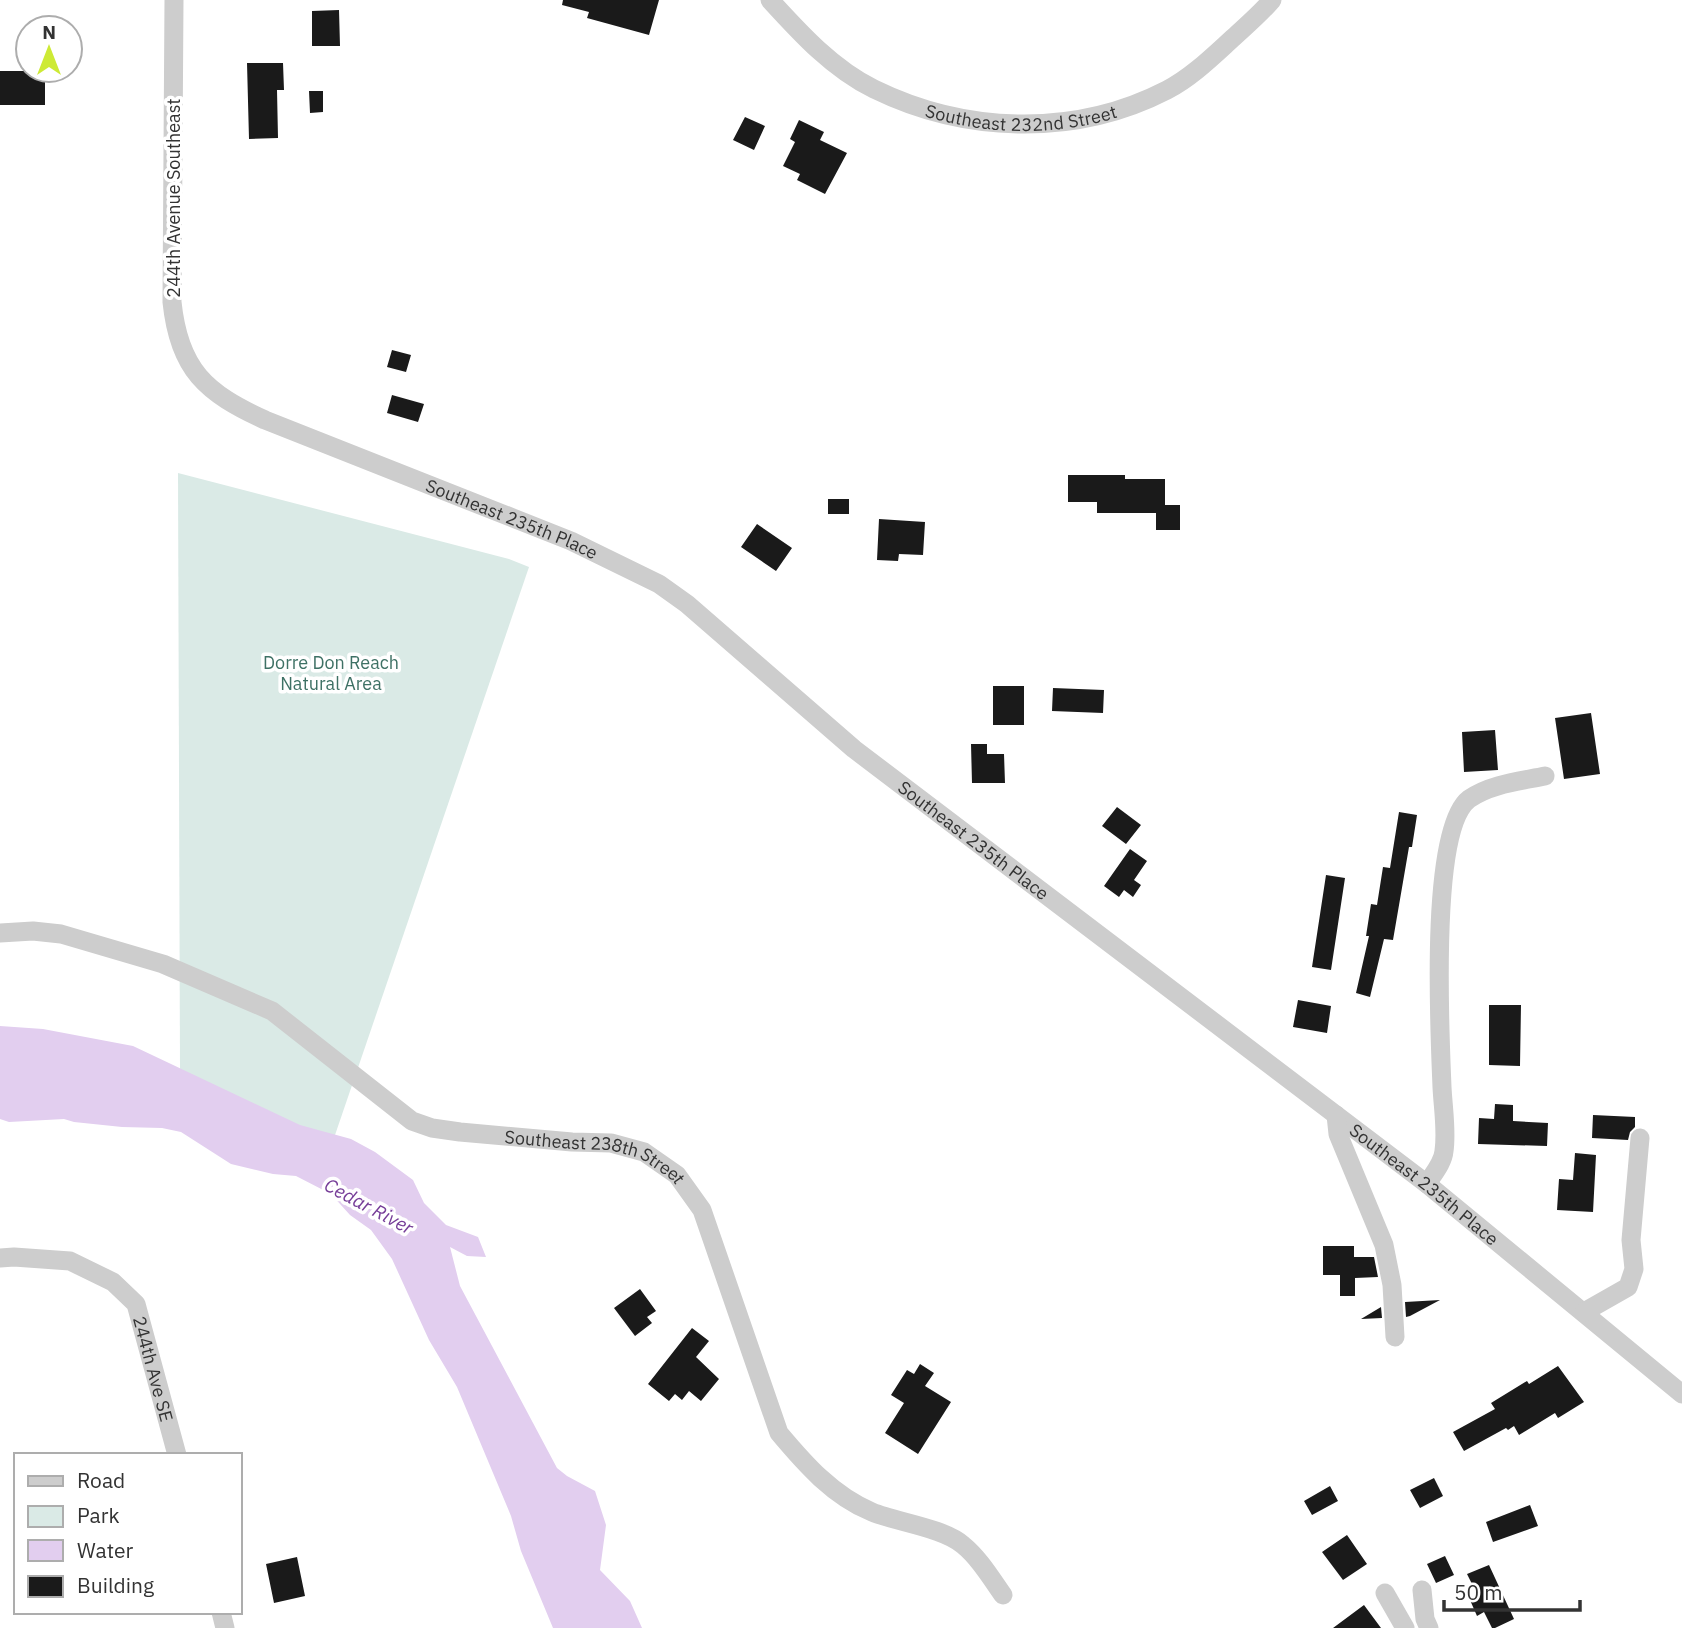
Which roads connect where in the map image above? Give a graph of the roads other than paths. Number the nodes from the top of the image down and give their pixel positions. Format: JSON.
{"nodes":[{"id":1,"x":174,"y":0,"type":"edge"},
{"id":2,"x":770,"y":0,"type":"edge"},
{"id":3,"x":1272,"y":0,"type":"edge"},
{"id":4,"x":208,"y":386,"type":"joint"},
{"id":5,"x":1545,"y":776,"type":"dead end"},
{"id":6,"x":0,"y":933,"type":"edge"},
{"id":7,"x":1336,"y":1115,"type":"junction"},
{"id":8,"x":1640,"y":1138,"type":"dead end"},
{"id":9,"x":1427,"y":1184,"type":"junction"},
{"id":10,"x":0,"y":1258,"type":"edge"},
{"id":11,"x":1584,"y":1312,"type":"junction"},
{"id":12,"x":1395,"y":1337,"type":"dead end"},
{"id":13,"x":1682,"y":1394,"type":"edge"},
{"id":14,"x":176,"y":1453,"type":"edge"},
{"id":15,"x":1422,"y":1590,"type":"dead end"},
{"id":16,"x":1385,"y":1592,"type":"dead end"},
{"id":17,"x":1003,"y":1595,"type":"dead end"},
{"id":18,"x":1405,"y":1628,"type":"edge"},
{"id":19,"x":1429,"y":1628,"type":"edge"}],
"edges":[{"from":1,"to":4,"type":"street","name":"244th Avenue Southeast"},
{"from":2,"to":3,"type":"street","name":"Southeast 232nd Street"},
{"from":4,"to":7,"type":"street","name":"Southeast 235th Place"},
{"from":5,"to":9,"type":"street"},
{"from":6,"to":17,"type":"street","name":"Southeast 238th Street"},
{"from":7,"to":9,"type":"street","name":"Southeast 235th Place"},
{"from":7,"to":12,"type":"street"},
{"from":8,"to":11,"type":"street"},
{"from":9,"to":11,"type":"street","name":"Southeast 235th Place"},
{"from":10,"to":14,"type":"street","name":"244th Ave SE"},
{"from":11,"to":13,"type":"street","name":"Southeast 235th Place"},
{"from":15,"to":19,"type":"street"},
{"from":16,"to":18,"type":"street"}]}
